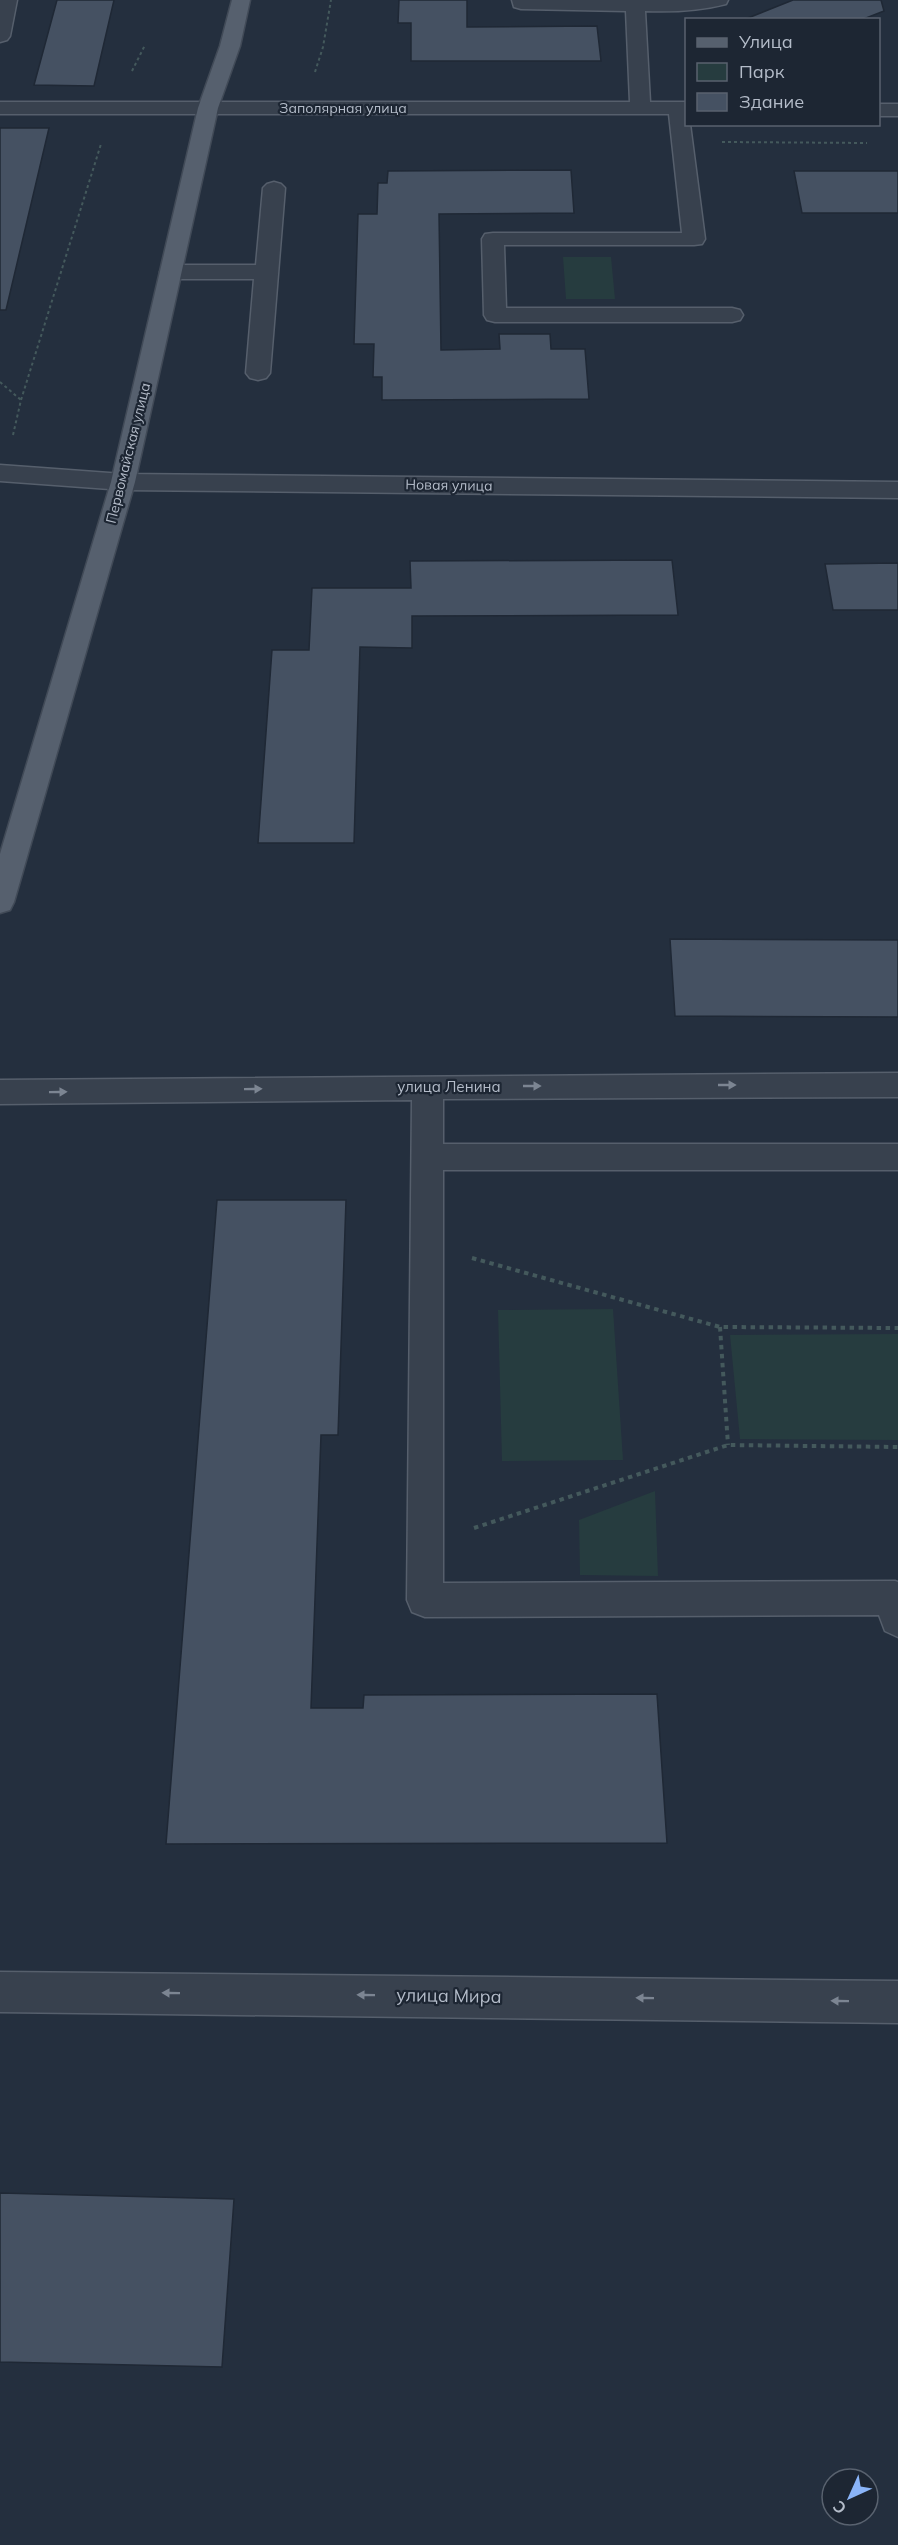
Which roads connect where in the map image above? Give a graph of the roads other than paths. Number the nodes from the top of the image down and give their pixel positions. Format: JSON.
{"nodes":[{"id":1,"x":8,"y":0,"type":"edge"},
{"id":2,"x":241,"y":0,"type":"edge"},
{"id":3,"x":521,"y":0,"type":"edge"},
{"id":4,"x":718,"y":0,"type":"edge"},
{"id":5,"x":635,"y":5,"type":"junction"},
{"id":6,"x":0,"y":36,"type":"edge"},
{"id":7,"x":0,"y":108,"type":"edge"},
{"id":8,"x":208,"y":108,"type":"junction"},
{"id":9,"x":640,"y":108,"type":"junction"},
{"id":10,"x":682,"y":108,"type":"edge"},
{"id":11,"x":880,"y":110,"type":"edge"},
{"id":12,"x":898,"y":110,"type":"edge"},
{"id":13,"x":274,"y":188,"type":"dead end"},
{"id":14,"x":171,"y":272,"type":"junction"},
{"id":15,"x":266,"y":272,"type":"junction"},
{"id":16,"x":732,"y":315,"type":"dead end"},
{"id":17,"x":258,"y":373,"type":"dead end"},
{"id":18,"x":3,"y":473,"type":"edge"},
{"id":19,"x":123,"y":482,"type":"junction"},
{"id":20,"x":898,"y":490,"type":"edge"},
{"id":21,"x":0,"y":902,"type":"edge"},
{"id":22,"x":898,"y":1084,"type":"edge"},
{"id":23,"x":428,"y":1087,"type":"junction"},
{"id":24,"x":0,"y":1092,"type":"edge"},
{"id":25,"x":426,"y":1157,"type":"junction"},
{"id":26,"x":898,"y":1157,"type":"edge"},
{"id":27,"x":897,"y":1605,"type":"edge"},
{"id":28,"x":0,"y":1992,"type":"edge"},
{"id":29,"x":898,"y":2002,"type":"edge"}],
"edges":[{"from":1,"to":6,"type":"street"},
{"from":2,"to":8,"type":"main road","name":"Первомайская улица"},
{"from":3,"to":5,"type":"street"},
{"from":4,"to":5,"type":"street"},
{"from":5,"to":9,"type":"street"},
{"from":7,"to":8,"type":"street","name":"Заполярная улица"},
{"from":8,"to":9,"type":"street","name":"Заполярная улица"},
{"from":8,"to":14,"type":"main road","name":"Первомайская улица"},
{"from":9,"to":10,"type":"street","name":"Заполярная улица"},
{"from":10,"to":16,"type":"street"},
{"from":11,"to":12,"type":"street"},
{"from":13,"to":15,"type":"street"},
{"from":14,"to":15,"type":"street"},
{"from":14,"to":19,"type":"main road","name":"Первомайская улица"},
{"from":15,"to":17,"type":"street"},
{"from":18,"to":19,"type":"street","name":"Новая улица"},
{"from":19,"to":20,"type":"street","name":"Новая улица"},
{"from":19,"to":21,"type":"main road","name":"Первомайская улица"},
{"from":23,"to":22,"type":"street","name":"улица Ленина","one_way":true},
{"from":24,"to":23,"type":"street","name":"улица Ленина","one_way":true},
{"from":23,"to":25,"type":"street"},
{"from":25,"to":26,"type":"street"},
{"from":25,"to":27,"type":"street"},
{"from":29,"to":28,"type":"street","name":"улица Мира","one_way":true}]}
